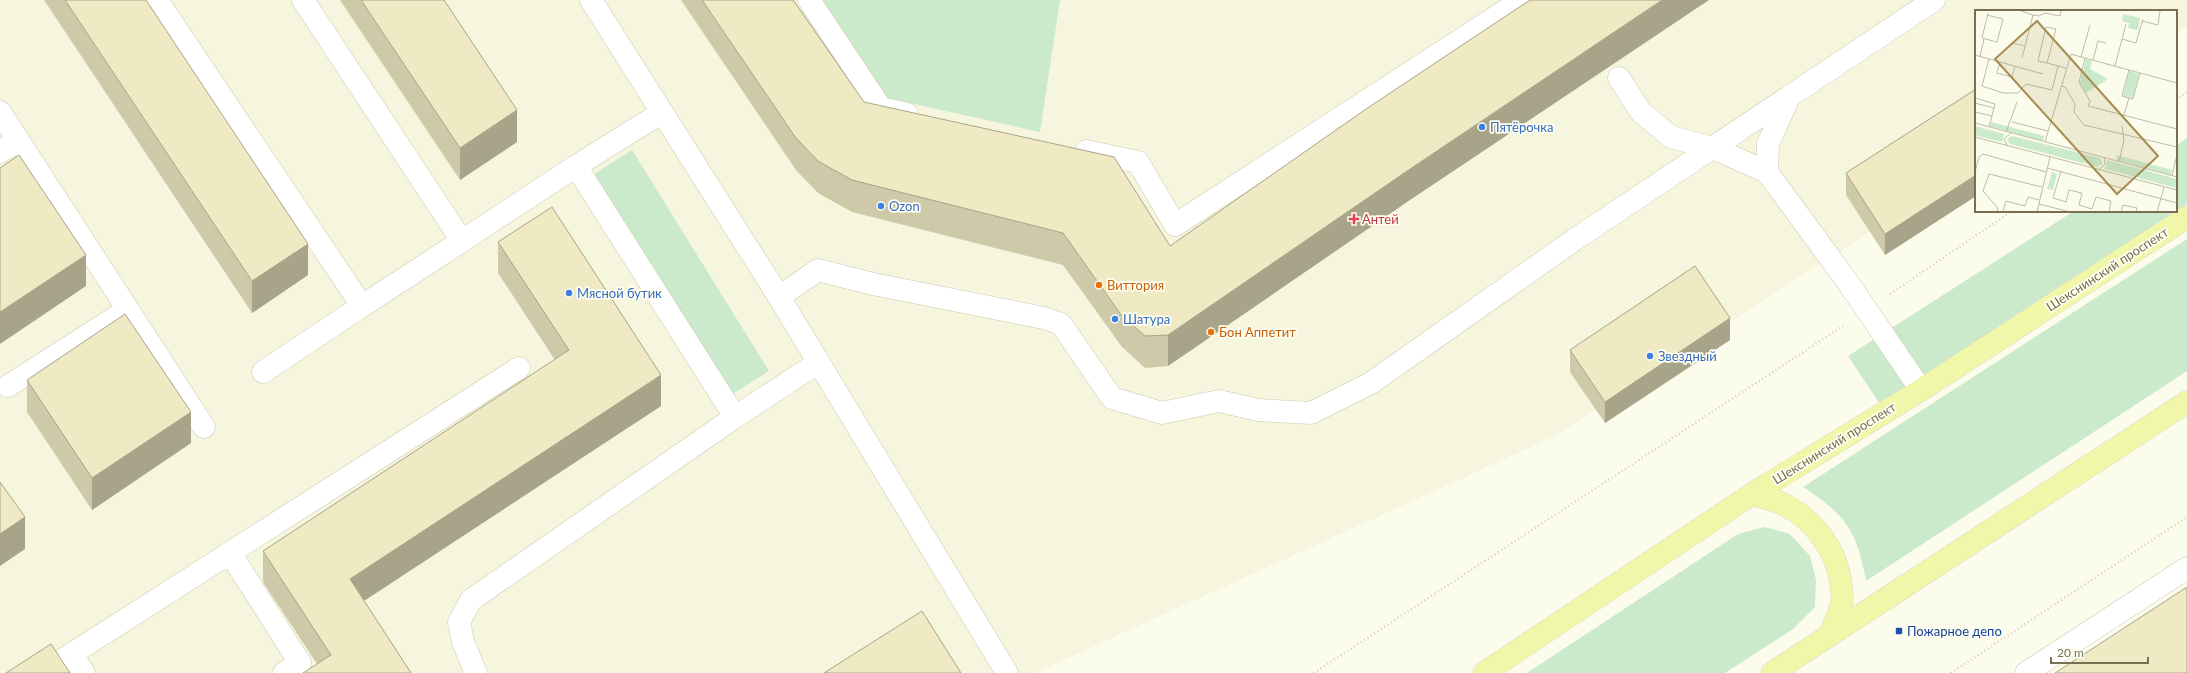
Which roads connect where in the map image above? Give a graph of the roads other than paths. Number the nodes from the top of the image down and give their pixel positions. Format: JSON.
{"nodes":[{"id":1,"x":157,"y":0,"type":"edge"},
{"id":2,"x":303,"y":0,"type":"edge"},
{"id":3,"x":591,"y":0,"type":"edge"},
{"id":4,"x":809,"y":0,"type":"edge"},
{"id":5,"x":1522,"y":0,"type":"edge"},
{"id":6,"x":1934,"y":0,"type":"edge"},
{"id":7,"x":1619,"y":78,"type":"dead end"},
{"id":8,"x":1789,"y":97,"type":"junction"},
{"id":9,"x":0,"y":112,"type":"edge"},
{"id":10,"x":661,"y":113,"type":"junction"},
{"id":11,"x":928,"y":118,"type":"edge"},
{"id":12,"x":18,"y":140,"type":"junction"},
{"id":13,"x":1068,"y":148,"type":"edge"},
{"id":14,"x":1713,"y":148,"type":"junction"},
{"id":15,"x":0,"y":152,"type":"edge"},
{"id":16,"x":576,"y":166,"type":"junction"},
{"id":17,"x":1767,"y":172,"type":"junction"},
{"id":18,"x":2187,"y":218,"type":"edge"},
{"id":19,"x":462,"y":242,"type":"junction"},
{"id":20,"x":779,"y":297,"type":"junction"},
{"id":21,"x":362,"y":306,"type":"junction"},
{"id":22,"x":127,"y":310,"type":"junction"},
{"id":23,"x":819,"y":362,"type":"junction"},
{"id":24,"x":519,"y":368,"type":"dead end"},
{"id":25,"x":263,"y":372,"type":"dead end"},
{"id":26,"x":8,"y":386,"type":"dead end"},
{"id":27,"x":1921,"y":390,"type":"junction"},
{"id":28,"x":2187,"y":402,"type":"edge"},
{"id":29,"x":735,"y":417,"type":"junction"},
{"id":30,"x":204,"y":427,"type":"dead end"},
{"id":31,"x":1752,"y":494,"type":"junction"},
{"id":32,"x":230,"y":553,"type":"junction"},
{"id":33,"x":2187,"y":568,"type":"edge"},
{"id":34,"x":1829,"y":636,"type":"junction"},
{"id":35,"x":72,"y":654,"type":"junction"},
{"id":36,"x":42,"y":673,"type":"edge"},
{"id":37,"x":84,"y":673,"type":"edge"},
{"id":38,"x":284,"y":673,"type":"edge"},
{"id":39,"x":476,"y":673,"type":"edge"},
{"id":40,"x":1007,"y":673,"type":"edge"},
{"id":41,"x":1484,"y":673,"type":"edge"},
{"id":42,"x":1772,"y":673,"type":"edge"},
{"id":43,"x":2026,"y":673,"type":"edge"}],
"edges":[{"from":1,"to":21,"type":"lane"},
{"from":2,"to":19,"type":"lane"},
{"from":3,"to":10,"type":"lane"},
{"from":4,"to":11,"type":"lane"},
{"from":5,"to":13,"type":"lane"},
{"from":6,"to":8,"type":"lane"},
{"from":7,"to":14,"type":"lane"},
{"from":8,"to":14,"type":"lane"},
{"from":8,"to":17,"type":"lane"},
{"from":9,"to":12,"type":"lane"},
{"from":10,"to":16,"type":"lane"},
{"from":10,"to":20,"type":"lane"},
{"from":12,"to":15,"type":"lane"},
{"from":12,"to":22,"type":"lane"},
{"from":14,"to":17,"type":"lane"},
{"from":14,"to":20,"type":"lane"},
{"from":16,"to":19,"type":"lane"},
{"from":16,"to":29,"type":"lane"},
{"from":17,"to":27,"type":"lane"},
{"from":18,"to":27,"type":"main road","name":"Шекснинский проспект"},
{"from":19,"to":21,"type":"lane"},
{"from":20,"to":23,"type":"lane"},
{"from":21,"to":25,"type":"lane"},
{"from":22,"to":26,"type":"lane"},
{"from":22,"to":30,"type":"lane"},
{"from":23,"to":29,"type":"lane"},
{"from":23,"to":40,"type":"lane"},
{"from":24,"to":32,"type":"lane"},
{"from":27,"to":31,"type":"main road","name":"Шекснинский проспект"},
{"from":28,"to":34,"type":"main road"},
{"from":29,"to":39,"type":"lane"},
{"from":31,"to":34,"type":"main road"},
{"from":31,"to":41,"type":"main road","name":"Шекснинский проспект"},
{"from":32,"to":35,"type":"lane"},
{"from":32,"to":38,"type":"lane"},
{"from":33,"to":43,"type":"lane"},
{"from":34,"to":42,"type":"main road"},
{"from":35,"to":36,"type":"lane"},
{"from":35,"to":37,"type":"lane"}]}
